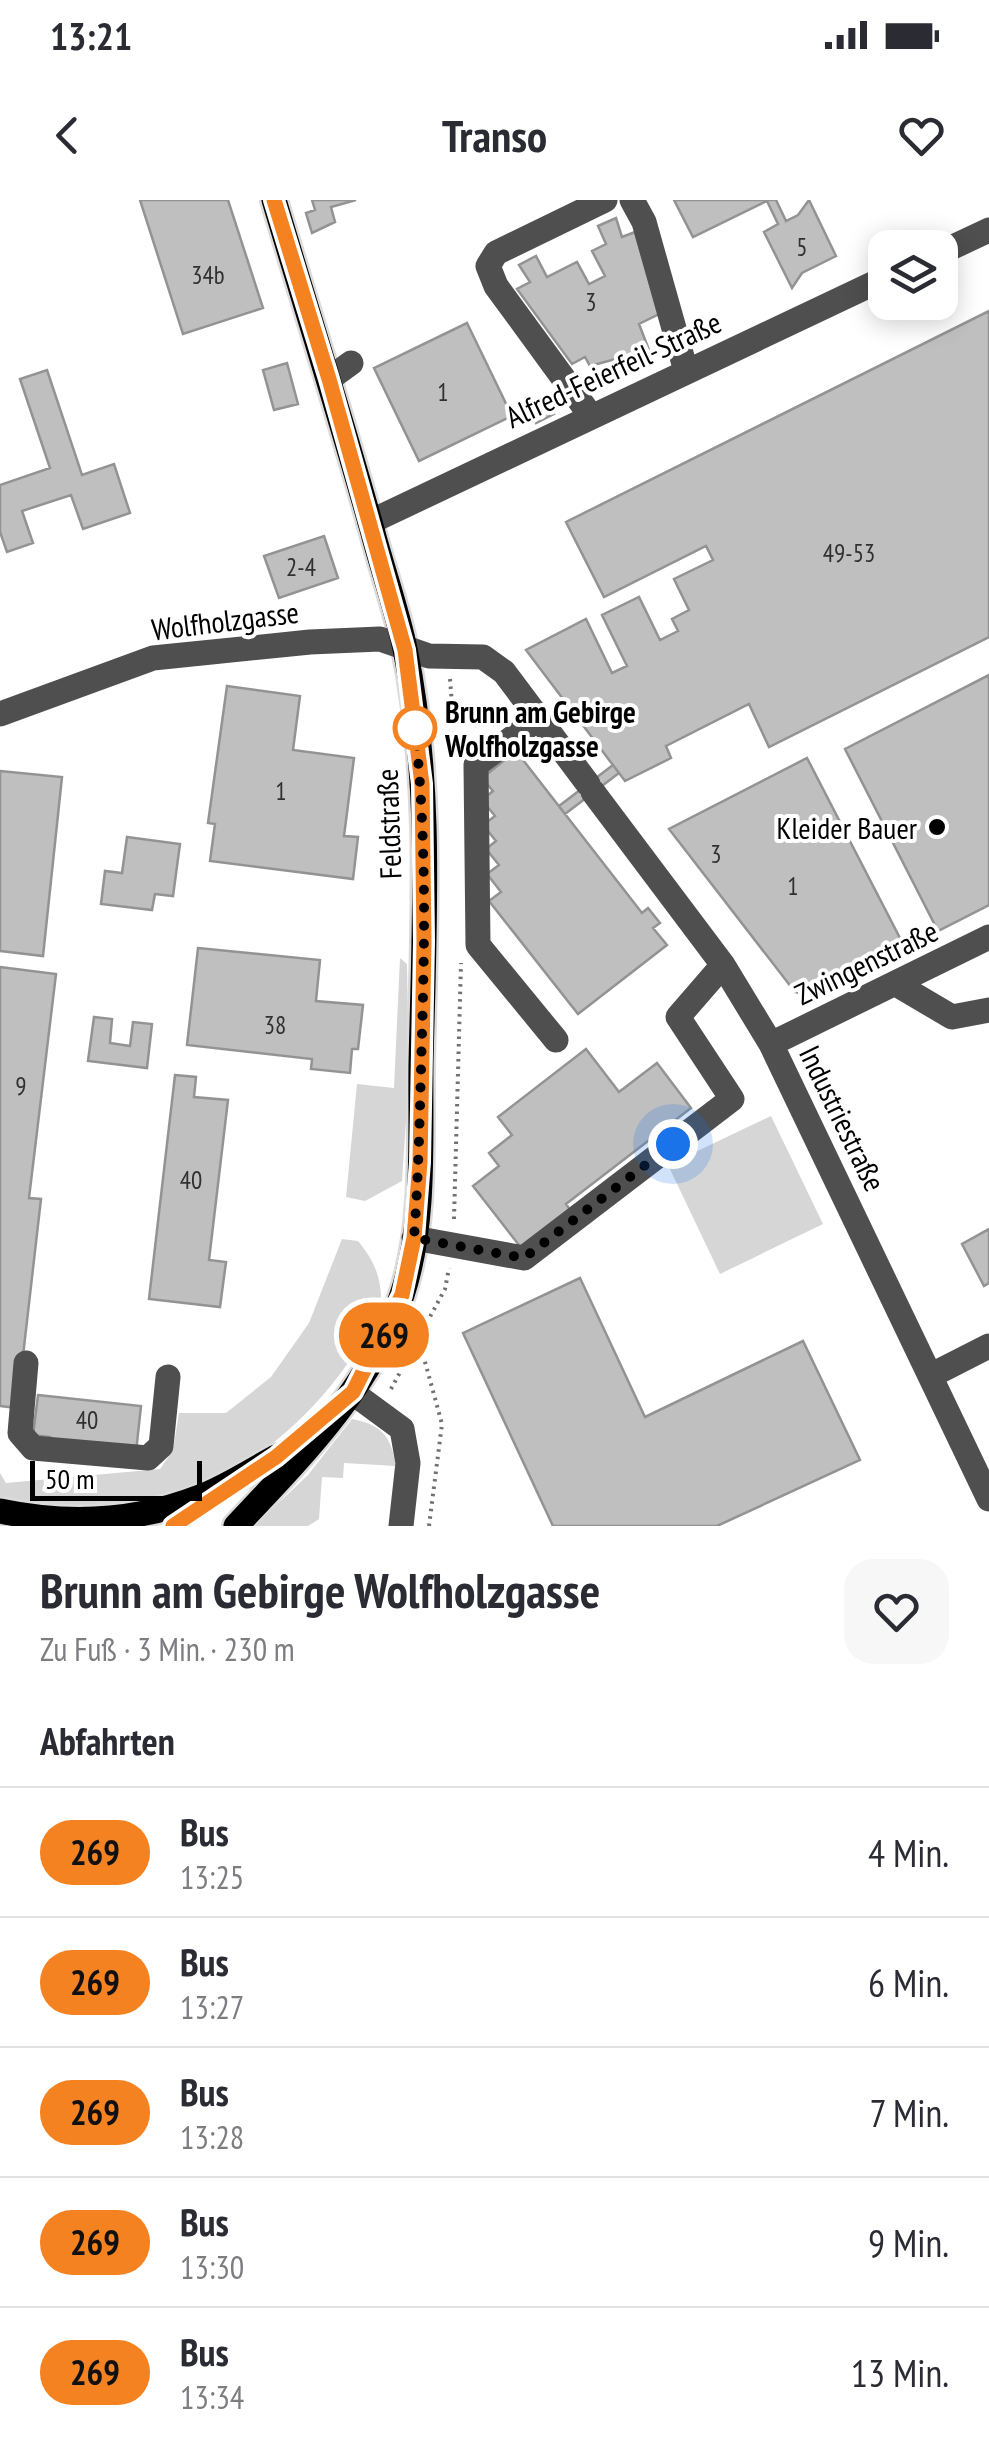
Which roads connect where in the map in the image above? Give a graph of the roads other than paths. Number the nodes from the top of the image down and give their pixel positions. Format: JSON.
{"nodes":[{"id":1,"x":274,"y":200,"type":"edge"},
{"id":2,"x":605,"y":200,"type":"edge"},
{"id":3,"x":632,"y":200,"type":"edge"},
{"id":4,"x":989,"y":230,"type":"edge"},
{"id":5,"x":958,"y":244,"type":"edge"},
{"id":6,"x":868,"y":286,"type":"edge"},
{"id":7,"x":351,"y":363,"type":"dead end"},
{"id":8,"x":686,"y":371,"type":"junction"},
{"id":9,"x":329,"y":379,"type":"junction"},
{"id":10,"x":591,"y":416,"type":"junction"},
{"id":11,"x":370,"y":522,"type":"junction"},
{"id":12,"x":405,"y":650,"type":"junction"},
{"id":13,"x":0,"y":714,"type":"edge"},
{"id":14,"x":539,"y":718,"type":"junction"},
{"id":15,"x":989,"y":937,"type":"edge"},
{"id":16,"x":724,"y":965,"type":"junction"},
{"id":17,"x":896,"y":984,"type":"junction"},
{"id":18,"x":989,"y":1010,"type":"edge"},
{"id":19,"x":556,"y":1040,"type":"dead end"},
{"id":20,"x":771,"y":1044,"type":"junction"},
{"id":21,"x":414,"y":1238,"type":"junction"},
{"id":22,"x":989,"y":1346,"type":"edge"},
{"id":23,"x":26,"y":1362,"type":"dead end"},
{"id":24,"x":930,"y":1376,"type":"junction"},
{"id":25,"x":168,"y":1377,"type":"dead end"},
{"id":26,"x":353,"y":1392,"type":"junction"},
{"id":27,"x":285,"y":1460,"type":"junction"},
{"id":28,"x":989,"y":1498,"type":"edge"},
{"id":29,"x":0,"y":1511,"type":"edge"},
{"id":30,"x":172,"y":1526,"type":"edge"},
{"id":31,"x":220,"y":1526,"type":"edge"},
{"id":32,"x":236,"y":1526,"type":"edge"},
{"id":33,"x":402,"y":1526,"type":"edge"}],
"edges":[{"from":1,"to":9,"type":"main road","name":"Feldstraße"},
{"from":2,"to":10,"type":"street"},
{"from":3,"to":8,"type":"street"},
{"from":4,"to":5,"type":"street"},
{"from":6,"to":8,"type":"street","name":"Alfred-Feierfeil-Straße"},
{"from":7,"to":9,"type":"street"},
{"from":8,"to":10,"type":"street","name":"Alfred-Feierfeil-Straße"},
{"from":9,"to":11,"type":"main road","name":"Feldstraße"},
{"from":10,"to":11,"type":"street","name":"Alfred-Feierfeil-Straße"},
{"from":11,"to":12,"type":"main road","name":"Feldstraße"},
{"from":12,"to":13,"type":"street","name":"Wolfholzgasse"},
{"from":12,"to":14,"type":"street","name":"Industriestraße"},
{"from":12,"to":21,"type":"main road","name":"Feldstraße"},
{"from":14,"to":16,"type":"street","name":"Industriestraße"},
{"from":14,"to":19,"type":"street"},
{"from":15,"to":17,"type":"street","name":"Zwingenstraße"},
{"from":16,"to":20,"type":"street","name":"Industriestraße"},
{"from":16,"to":21,"type":"street"},
{"from":17,"to":18,"type":"street"},
{"from":17,"to":20,"type":"street","name":"Zwingenstraße"},
{"from":20,"to":24,"type":"street","name":"Industriestraße"},
{"from":21,"to":26,"type":"main road","name":"Feldstraße"},
{"from":22,"to":24,"type":"street"},
{"from":23,"to":25,"type":"street"},
{"from":24,"to":28,"type":"street","name":"Industriestraße"},
{"from":26,"to":27,"type":"main road","name":"Feldstraße"},
{"from":26,"to":33,"type":"street"},
{"from":27,"to":29,"type":"main road"},
{"from":27,"to":30,"type":"main road"},
{"from":27,"to":31,"type":"main road"},
{"from":27,"to":32,"type":"main road"}]}
